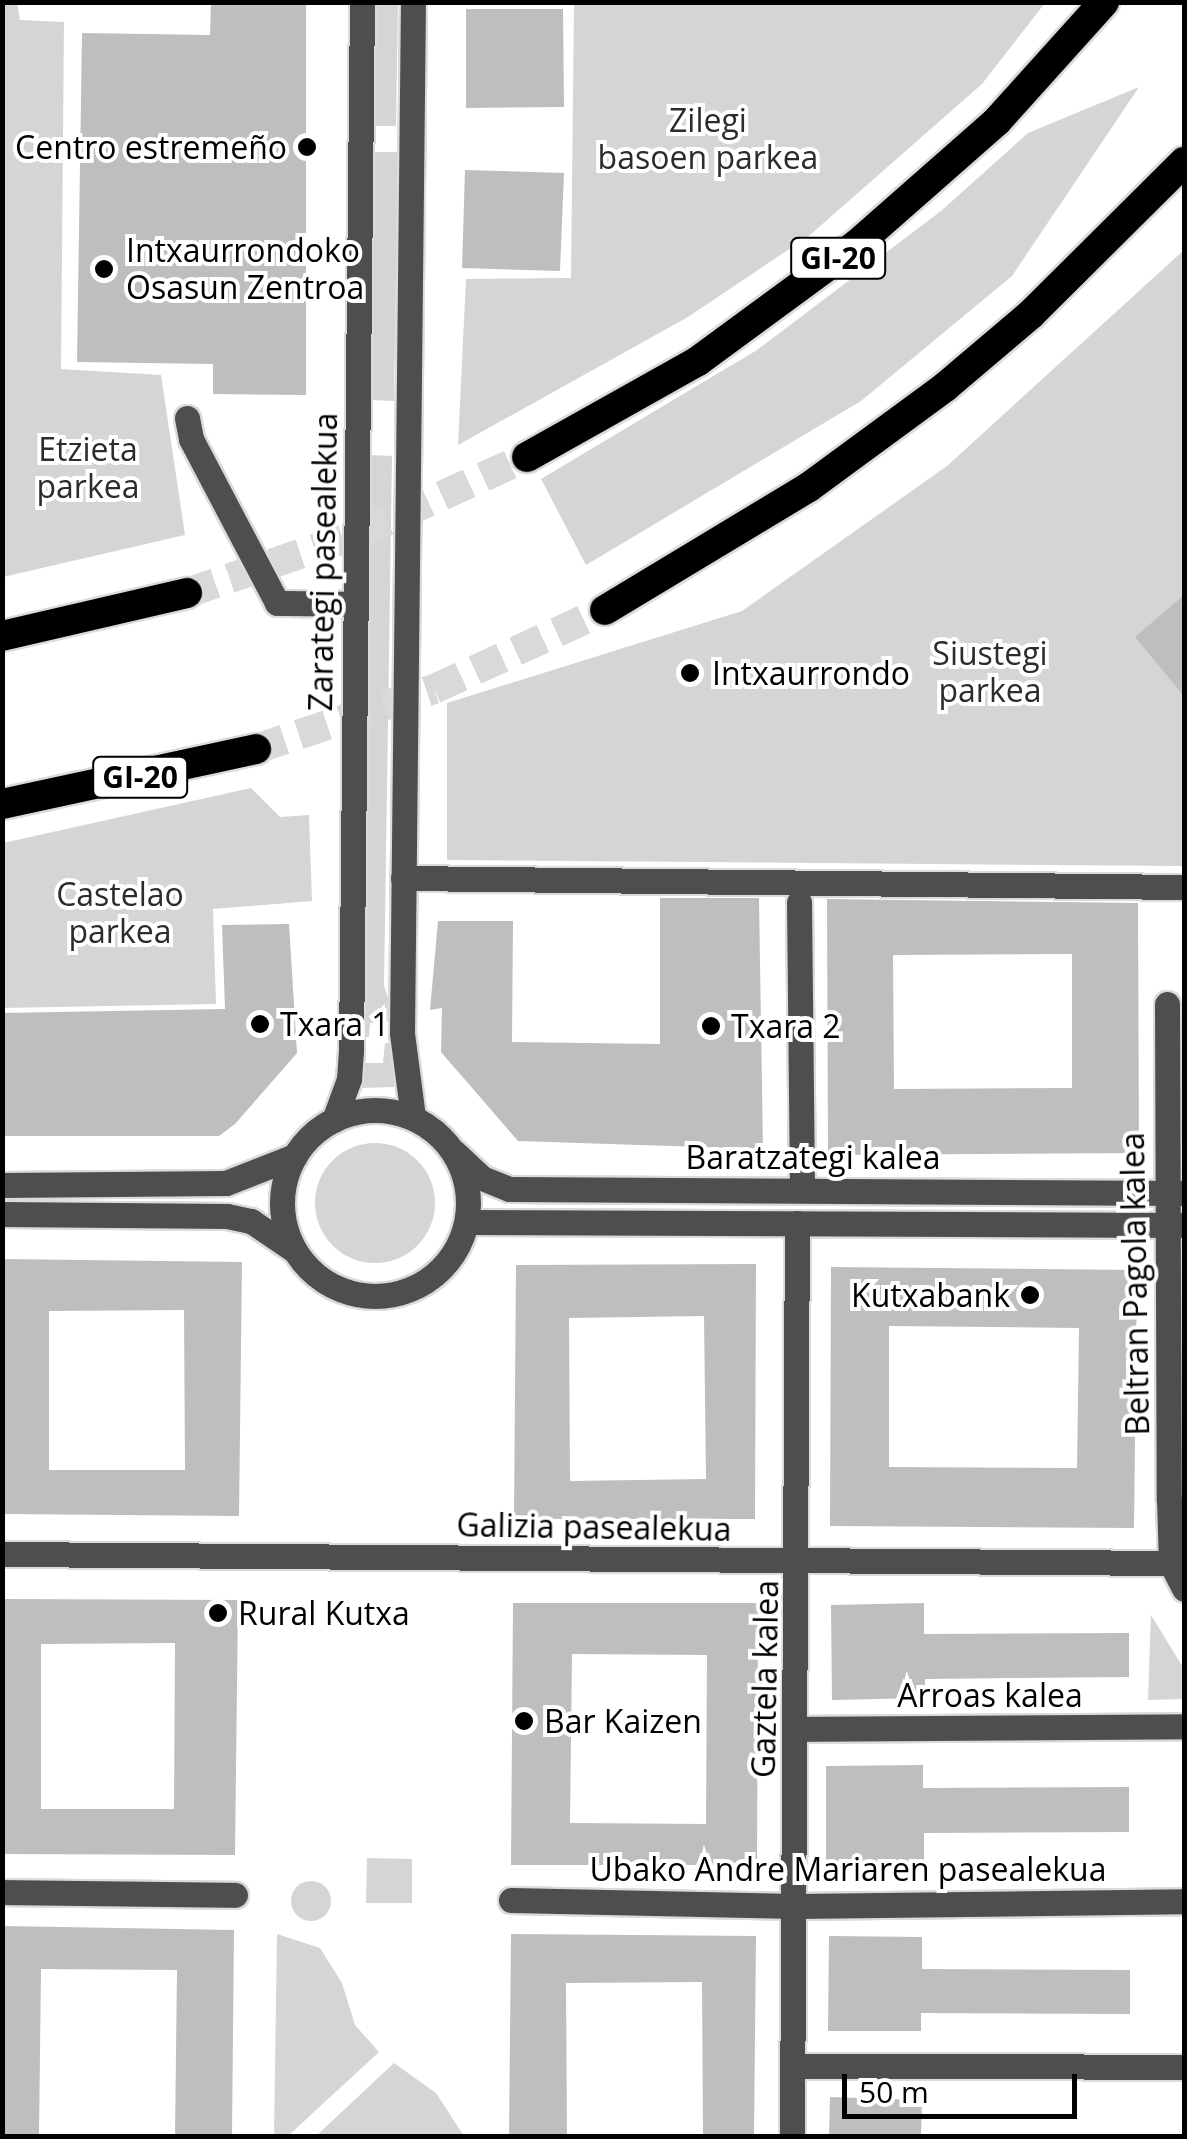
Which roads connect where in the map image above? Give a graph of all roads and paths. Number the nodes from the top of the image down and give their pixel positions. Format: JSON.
{"nodes":[{"id":1,"x":362,"y":2,"type":"edge"},
{"id":2,"x":413,"y":2,"type":"edge"},
{"id":3,"x":1104,"y":2,"type":"edge"},
{"id":4,"x":1184,"y":162,"type":"edge"},
{"id":5,"x":186,"y":418,"type":"dead end"},
{"id":6,"x":527,"y":457,"type":"tunnel mouth"},
{"id":7,"x":187,"y":594,"type":"tunnel mouth"},
{"id":8,"x":355,"y":604,"type":"junction"},
{"id":9,"x":605,"y":610,"type":"tunnel mouth"},
{"id":10,"x":2,"y":636,"type":"edge"},
{"id":11,"x":256,"y":749,"type":"tunnel mouth"},
{"id":12,"x":9,"y":801,"type":"edge"},
{"id":13,"x":403,"y":878,"type":"junction"},
{"id":14,"x":1184,"y":887,"type":"edge"},
{"id":15,"x":798,"y":902,"type":"dead end"},
{"id":16,"x":1166,"y":1004,"type":"dead end"},
{"id":17,"x":413,"y":1118,"type":"junction"},
{"id":18,"x":334,"y":1120,"type":"junction"},
{"id":19,"x":454,"y":1152,"type":"junction"},
{"id":20,"x":295,"y":1156,"type":"junction"},
{"id":21,"x":2,"y":1184,"type":"edge"},
{"id":22,"x":802,"y":1189,"type":"junction"},
{"id":23,"x":1175,"y":1192,"type":"edge"},
{"id":24,"x":2,"y":1214,"type":"edge"},
{"id":25,"x":467,"y":1222,"type":"junction"},
{"id":26,"x":798,"y":1223,"type":"junction"},
{"id":27,"x":1176,"y":1225,"type":"edge"},
{"id":28,"x":294,"y":1250,"type":"junction"},
{"id":29,"x":2,"y":1554,"type":"edge"},
{"id":30,"x":799,"y":1563,"type":"junction"},
{"id":31,"x":1178,"y":1563,"type":"edge"},
{"id":32,"x":1184,"y":1589,"type":"edge"},
{"id":33,"x":1184,"y":1726,"type":"edge"},
{"id":34,"x":796,"y":1729,"type":"junction"},
{"id":35,"x":2,"y":1892,"type":"edge"},
{"id":36,"x":235,"y":1895,"type":"dead end"},
{"id":37,"x":511,"y":1900,"type":"dead end"},
{"id":38,"x":1184,"y":1901,"type":"edge"},
{"id":39,"x":796,"y":1906,"type":"junction"},
{"id":40,"x":794,"y":2066,"type":"junction"},
{"id":41,"x":1184,"y":2067,"type":"edge"},
{"id":42,"x":792,"y":2136,"type":"edge"}],
"edges":[{"from":1,"to":8,"type":"street","name":"Zarategi pasealekua"},
{"from":2,"to":13,"type":"street"},
{"from":3,"to":6,"type":"highway","number":"GI-20"},
{"from":4,"to":9,"type":"highway"},
{"from":5,"to":8,"type":"street"},
{"from":7,"to":10,"type":"highway"},
{"from":8,"to":18,"type":"street","name":"Zarategi pasealekua"},
{"from":11,"to":12,"type":"highway","number":"GI-20"},
{"from":13,"to":14,"type":"street"},
{"from":13,"to":17,"type":"street"},
{"from":15,"to":22,"type":"street"},
{"from":16,"to":23,"type":"street","name":"Beltran Pagola kalea"},
{"from":17,"to":18,"type":"street"},
{"from":17,"to":19,"type":"street"},
{"from":18,"to":20,"type":"street"},
{"from":19,"to":22,"type":"street","name":"Baratzategi kalea"},
{"from":19,"to":25,"type":"street"},
{"from":20,"to":21,"type":"street"},
{"from":20,"to":28,"type":"street"},
{"from":22,"to":23,"type":"street","name":"Baratzategi kalea"},
{"from":23,"to":27,"type":"street","name":"Beltran Pagola kalea"},
{"from":24,"to":28,"type":"street"},
{"from":25,"to":26,"type":"street","name":"Baratzategi kalea"},
{"from":25,"to":28,"type":"street"},
{"from":26,"to":27,"type":"street","name":"Baratzategi kalea"},
{"from":26,"to":30,"type":"street","name":"Gaztela kalea"},
{"from":27,"to":31,"type":"street","name":"Beltran Pagola kalea"},
{"from":29,"to":30,"type":"street","name":"Galizia pasealekua"},
{"from":30,"to":31,"type":"street","name":"Galizia pasealekua"},
{"from":30,"to":34,"type":"street","name":"Gaztela kalea"},
{"from":31,"to":32,"type":"street"},
{"from":33,"to":34,"type":"street","name":"Arroas kalea"},
{"from":34,"to":39,"type":"street","name":"Gaztela kalea"},
{"from":35,"to":36,"type":"street"},
{"from":37,"to":39,"type":"street","name":"Ubako Andre Mariaren pasealekua"},
{"from":38,"to":39,"type":"street","name":"Ubako Andre Mariaren pasealekua"},
{"from":39,"to":40,"type":"street","name":"Gaztela kalea"},
{"from":40,"to":41,"type":"street"},
{"from":40,"to":42,"type":"street","name":"Gaztela kalea"}]}
